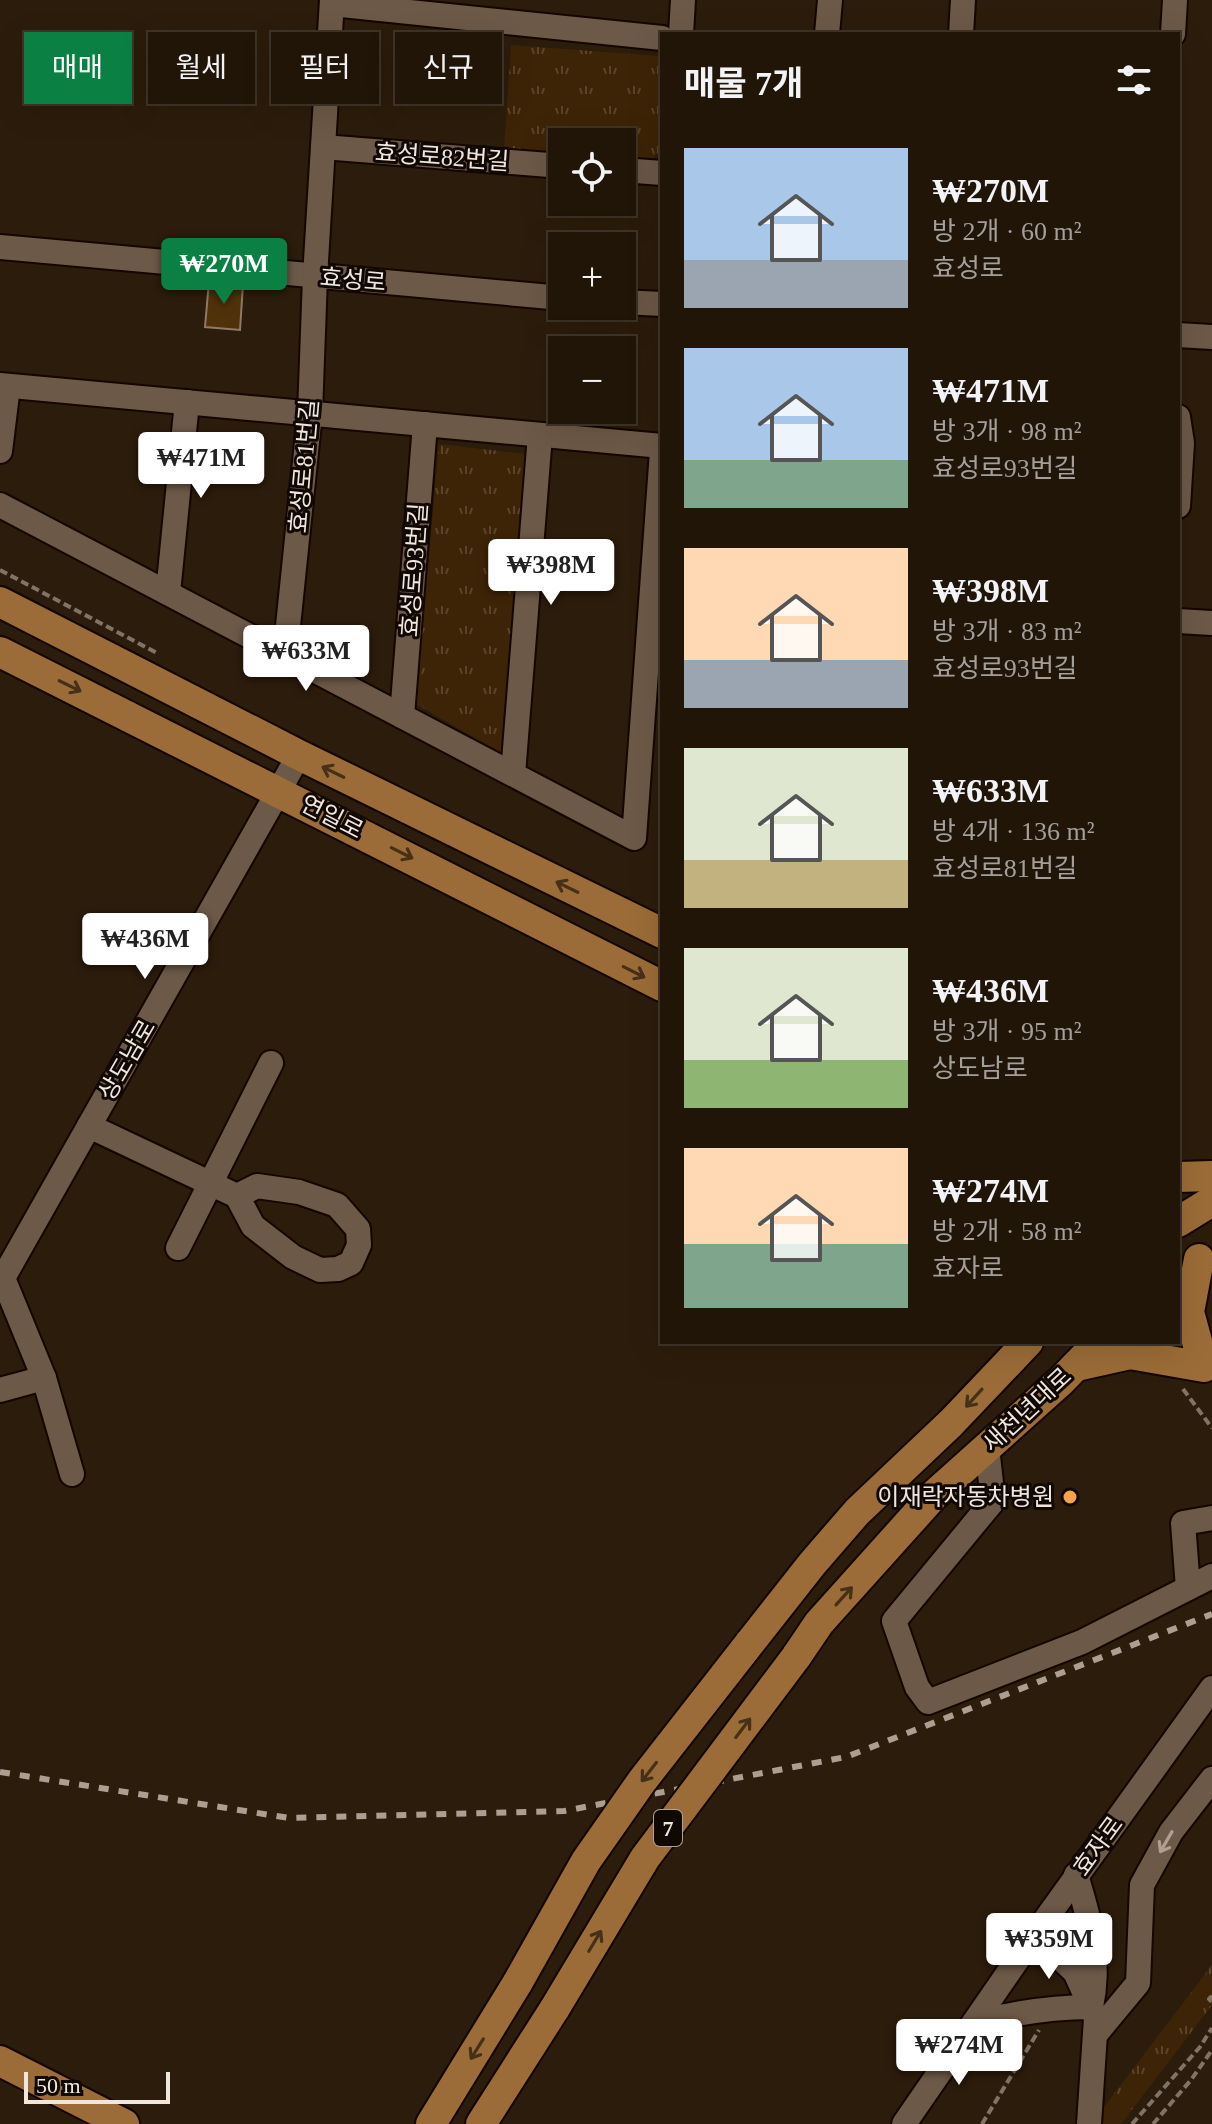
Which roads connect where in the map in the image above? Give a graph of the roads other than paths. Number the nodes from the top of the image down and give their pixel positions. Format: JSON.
{"nodes":[{"id":1,"x":683,"y":0,"type":"edge"},
{"id":2,"x":830,"y":0,"type":"edge"},
{"id":3,"x":963,"y":0,"type":"edge"},
{"id":4,"x":1175,"y":0,"type":"edge"},
{"id":5,"x":332,"y":2,"type":"edge"},
{"id":6,"x":681,"y":32,"type":"edge"},
{"id":7,"x":827,"y":32,"type":"edge"},
{"id":8,"x":961,"y":32,"type":"edge"},
{"id":9,"x":1173,"y":32,"type":"edge"},
{"id":10,"x":660,"y":38,"type":"edge"},
{"id":11,"x":323,"y":147,"type":"junction"},
{"id":12,"x":548,"y":165,"type":"edge"},
{"id":13,"x":636,"y":171,"type":"edge"},
{"id":14,"x":660,"y":173,"type":"edge"},
{"id":15,"x":0,"y":247,"type":"edge"},
{"id":16,"x":315,"y":277,"type":"junction"},
{"id":17,"x":548,"y":297,"type":"edge"},
{"id":18,"x":636,"y":303,"type":"edge"},
{"id":19,"x":660,"y":304,"type":"edge"},
{"id":20,"x":1180,"y":335,"type":"edge"},
{"id":21,"x":1212,"y":337,"type":"edge"},
{"id":22,"x":4,"y":385,"type":"edge"},
{"id":23,"x":187,"y":402,"type":"junction"},
{"id":24,"x":310,"y":413,"type":"junction"},
{"id":25,"x":425,"y":424,"type":"junction"},
{"id":26,"x":1180,"y":430,"type":"edge"},
{"id":27,"x":540,"y":435,"type":"junction"},
{"id":28,"x":660,"y":448,"type":"edge"},
{"id":29,"x":0,"y":451,"type":"edge"},
{"id":30,"x":1180,"y":474,"type":"edge"},
{"id":31,"x":660,"y":476,"type":"edge"},
{"id":32,"x":0,"y":505,"type":"edge"},
{"id":33,"x":168,"y":593,"type":"junction"},
{"id":34,"x":0,"y":602,"type":"edge"},
{"id":35,"x":1180,"y":621,"type":"edge"},
{"id":36,"x":1212,"y":623,"type":"edge"},
{"id":37,"x":0,"y":652,"type":"edge"},
{"id":38,"x":285,"y":655,"type":"junction"},
{"id":39,"x":402,"y":716,"type":"junction"},
{"id":40,"x":299,"y":755,"type":"junction"},
{"id":41,"x":513,"y":774,"type":"junction"},
{"id":42,"x":280,"y":791,"type":"junction"},
{"id":43,"x":660,"y":932,"type":"edge"},
{"id":44,"x":660,"y":985,"type":"edge"},
{"id":45,"x":271,"y":1063,"type":"dead end"},
{"id":46,"x":89,"y":1126,"type":"junction"},
{"id":47,"x":1212,"y":1176,"type":"edge"},
{"id":48,"x":1180,"y":1177,"type":"edge"},
{"id":49,"x":210,"y":1182,"type":"junction"},
{"id":50,"x":237,"y":1196,"type":"junction"},
{"id":51,"x":1212,"y":1201,"type":"edge"},
{"id":52,"x":1180,"y":1221,"type":"edge"},
{"id":53,"x":178,"y":1248,"type":"dead end"},
{"id":54,"x":1196,"y":1261,"type":"edge"},
{"id":55,"x":1,"y":1277,"type":"edge"},
{"id":56,"x":1180,"y":1334,"type":"edge"},
{"id":57,"x":1026,"y":1344,"type":"edge"},
{"id":58,"x":1097,"y":1344,"type":"edge"},
{"id":59,"x":1076,"y":1366,"type":"junction"},
{"id":60,"x":1208,"y":1372,"type":"edge"},
{"id":61,"x":44,"y":1378,"type":"junction"},
{"id":62,"x":0,"y":1390,"type":"edge"},
{"id":63,"x":987,"y":1447,"type":"junction"},
{"id":64,"x":72,"y":1474,"type":"dead end"},
{"id":65,"x":1212,"y":1518,"type":"edge"},
{"id":66,"x":1212,"y":1576,"type":"edge"},
{"id":67,"x":1188,"y":1588,"type":"junction"},
{"id":68,"x":1212,"y":1688,"type":"edge"},
{"id":69,"x":1212,"y":1779,"type":"edge"},
{"id":70,"x":1076,"y":1875,"type":"junction"},
{"id":71,"x":1035,"y":1934,"type":"junction"},
{"id":72,"x":1091,"y":2007,"type":"junction"},
{"id":73,"x":974,"y":2023,"type":"junction"},
{"id":74,"x":1095,"y":2035,"type":"junction"},
{"id":75,"x":0,"y":2061,"type":"edge"},
{"id":76,"x":502,"y":2094,"type":"junction"},
{"id":77,"x":429,"y":2121,"type":"edge"},
{"id":78,"x":124,"y":2124,"type":"edge"},
{"id":79,"x":481,"y":2124,"type":"edge"},
{"id":80,"x":495,"y":2124,"type":"edge"},
{"id":81,"x":904,"y":2124,"type":"edge"},
{"id":82,"x":1089,"y":2124,"type":"edge"}],
"edges":[{"from":1,"to":6,"type":"street"},
{"from":2,"to":7,"type":"street"},
{"from":3,"to":8,"type":"street"},
{"from":4,"to":9,"type":"street"},
{"from":5,"to":10,"type":"street"},
{"from":5,"to":11,"type":"street"},
{"from":11,"to":12,"type":"street","name":"효성로82번길"},
{"from":11,"to":16,"type":"street"},
{"from":13,"to":14,"type":"street"},
{"from":15,"to":16,"type":"street","name":"효성로"},
{"from":16,"to":17,"type":"street","name":"효성로"},
{"from":16,"to":24,"type":"street","name":"효성로81번길"},
{"from":18,"to":19,"type":"street"},
{"from":20,"to":21,"type":"street"},
{"from":22,"to":23,"type":"street"},
{"from":22,"to":29,"type":"street"},
{"from":23,"to":24,"type":"street"},
{"from":23,"to":33,"type":"street"},
{"from":24,"to":25,"type":"street"},
{"from":24,"to":38,"type":"street","name":"효성로81번길"},
{"from":25,"to":27,"type":"street"},
{"from":25,"to":39,"type":"street","name":"효성로93번길"},
{"from":26,"to":30,"type":"street"},
{"from":27,"to":28,"type":"street"},
{"from":27,"to":41,"type":"street"},
{"from":31,"to":41,"type":"street"},
{"from":32,"to":33,"type":"street"},
{"from":33,"to":38,"type":"street"},
{"from":34,"to":40,"type":"main road","name":"연일로"},
{"from":35,"to":36,"type":"street"},
{"from":37,"to":42,"type":"main road","name":"연일로","one_way":true},
{"from":38,"to":39,"type":"street"},
{"from":39,"to":41,"type":"street"},
{"from":40,"to":42,"type":"street","name":"상도남로"},
{"from":43,"to":40,"type":"main road","name":"연일로","one_way":true},
{"from":42,"to":44,"type":"main road","name":"연일로","one_way":true},
{"from":42,"to":46,"type":"street","name":"상도남로"},
{"from":45,"to":49,"type":"street"},
{"from":46,"to":49,"type":"street"},
{"from":46,"to":55,"type":"street","name":"상도남로"},
{"from":47,"to":48,"type":"main road"},
{"from":49,"to":50,"type":"street"},
{"from":49,"to":53,"type":"street"},
{"from":50,"to":50,"type":"street"},
{"from":51,"to":52,"type":"main road"},
{"from":54,"to":60,"type":"main road"},
{"from":55,"to":61,"type":"street"},
{"from":56,"to":60,"type":"street"},
{"from":57,"to":77,"type":"main road","name":"새천년대로","number":"7","one_way":true,"bridge":true},
{"from":58,"to":59,"type":"main road","name":"새천년대로","number":"7"},
{"from":59,"to":60,"type":"main road"},
{"from":59,"to":63,"type":"main road","name":"새천년대로","number":"7"},
{"from":61,"to":62,"type":"street"},
{"from":61,"to":64,"type":"street"},
{"from":63,"to":67,"type":"street"},
{"from":76,"to":63,"type":"main road","name":"새천년대로","number":"7","one_way":true,"bridge":true},
{"from":65,"to":67,"type":"street"},
{"from":66,"to":67,"type":"street"},
{"from":68,"to":70,"type":"street","name":"효자로"},
{"from":69,"to":74,"type":"street","one_way":true},
{"from":70,"to":71,"type":"street","name":"효자로"},
{"from":70,"to":72,"type":"street"},
{"from":71,"to":72,"type":"street"},
{"from":71,"to":73,"type":"street","name":"효자로"},
{"from":72,"to":73,"type":"street"},
{"from":72,"to":74,"type":"street"},
{"from":73,"to":81,"type":"street","name":"효자로"},
{"from":74,"to":82,"type":"street"},
{"from":75,"to":78,"type":"main road"},
{"from":76,"to":79,"type":"main road","number":"7"},
{"from":76,"to":80,"type":"main road"}]}
